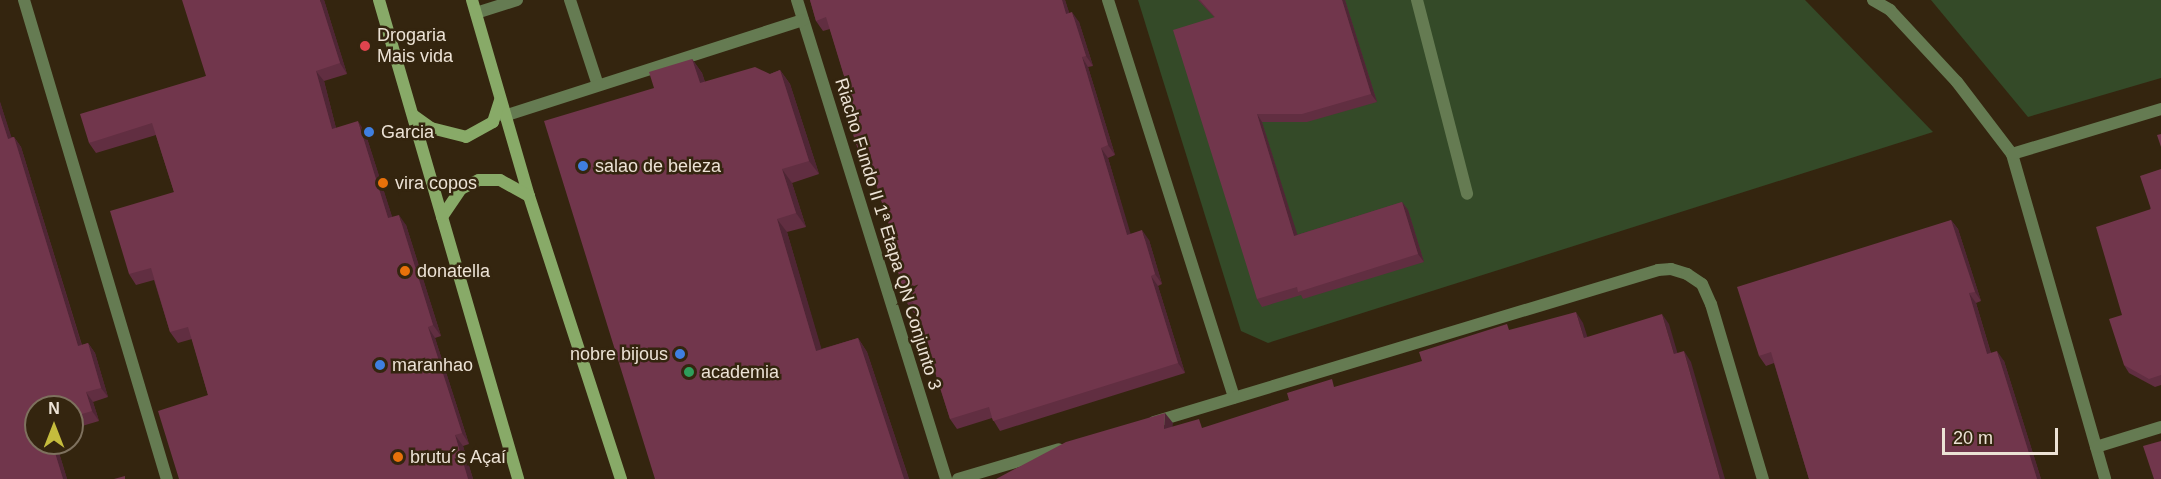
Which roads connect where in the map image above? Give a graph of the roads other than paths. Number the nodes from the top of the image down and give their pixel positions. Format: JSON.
{"nodes":[{"id":1,"x":379,"y":0,"type":"edge"},
{"id":2,"x":472,"y":0,"type":"edge"},
{"id":3,"x":517,"y":0,"type":"edge"},
{"id":4,"x":570,"y":0,"type":"edge"},
{"id":5,"x":797,"y":0,"type":"edge"},
{"id":6,"x":1108,"y":0,"type":"edge"},
{"id":7,"x":1417,"y":0,"type":"edge"},
{"id":8,"x":1873,"y":0,"type":"edge"},
{"id":9,"x":27,"y":1,"type":"edge"},
{"id":10,"x":476,"y":13,"type":"junction"},
{"id":11,"x":803,"y":20,"type":"junction"},
{"id":12,"x":598,"y":85,"type":"junction"},
{"id":13,"x":500,"y":100,"type":"junction"},
{"id":14,"x":2161,"y":109,"type":"edge"},
{"id":15,"x":413,"y":115,"type":"junction"},
{"id":16,"x":504,"y":116,"type":"junction"},
{"id":17,"x":2012,"y":153,"type":"junction"},
{"id":18,"x":1467,"y":194,"type":"dead end"},
{"id":19,"x":529,"y":196,"type":"junction"},
{"id":20,"x":442,"y":217,"type":"junction"},
{"id":21,"x":1234,"y":398,"type":"junction"},
{"id":22,"x":1142,"y":425,"type":"edge"},
{"id":23,"x":2161,"y":427,"type":"edge"},
{"id":24,"x":1073,"y":445,"type":"edge"},
{"id":25,"x":2096,"y":447,"type":"junction"},
{"id":26,"x":167,"y":479,"type":"edge"},
{"id":27,"x":518,"y":479,"type":"edge"},
{"id":28,"x":621,"y":479,"type":"edge"},
{"id":29,"x":946,"y":479,"type":"edge"},
{"id":30,"x":958,"y":479,"type":"edge"},
{"id":31,"x":1763,"y":479,"type":"edge"},
{"id":32,"x":2105,"y":479,"type":"edge"}],
"edges":[{"from":1,"to":15,"type":"main road"},
{"from":2,"to":10,"type":"main road"},
{"from":3,"to":10,"type":"street"},
{"from":4,"to":12,"type":"street"},
{"from":5,"to":11,"type":"street","name":"Riacho Fundo II 1ª Etapa QN Conjunto 3"},
{"from":6,"to":21,"type":"street"},
{"from":7,"to":18,"type":"street"},
{"from":8,"to":17,"type":"street"},
{"from":9,"to":26,"type":"street"},
{"from":10,"to":13,"type":"main road"},
{"from":11,"to":12,"type":"street"},
{"from":11,"to":29,"type":"street","name":"Riacho Fundo II 1ª Etapa QN Conjunto 3"},
{"from":12,"to":16,"type":"street"},
{"from":13,"to":15,"type":"main road"},
{"from":13,"to":16,"type":"main road"},
{"from":14,"to":17,"type":"street"},
{"from":15,"to":20,"type":"main road"},
{"from":16,"to":19,"type":"main road"},
{"from":17,"to":25,"type":"street"},
{"from":19,"to":20,"type":"main road"},
{"from":19,"to":28,"type":"main road"},
{"from":20,"to":27,"type":"main road"},
{"from":21,"to":22,"type":"street"},
{"from":21,"to":31,"type":"street"},
{"from":23,"to":25,"type":"street"},
{"from":24,"to":30,"type":"street"},
{"from":25,"to":32,"type":"street"}]}
